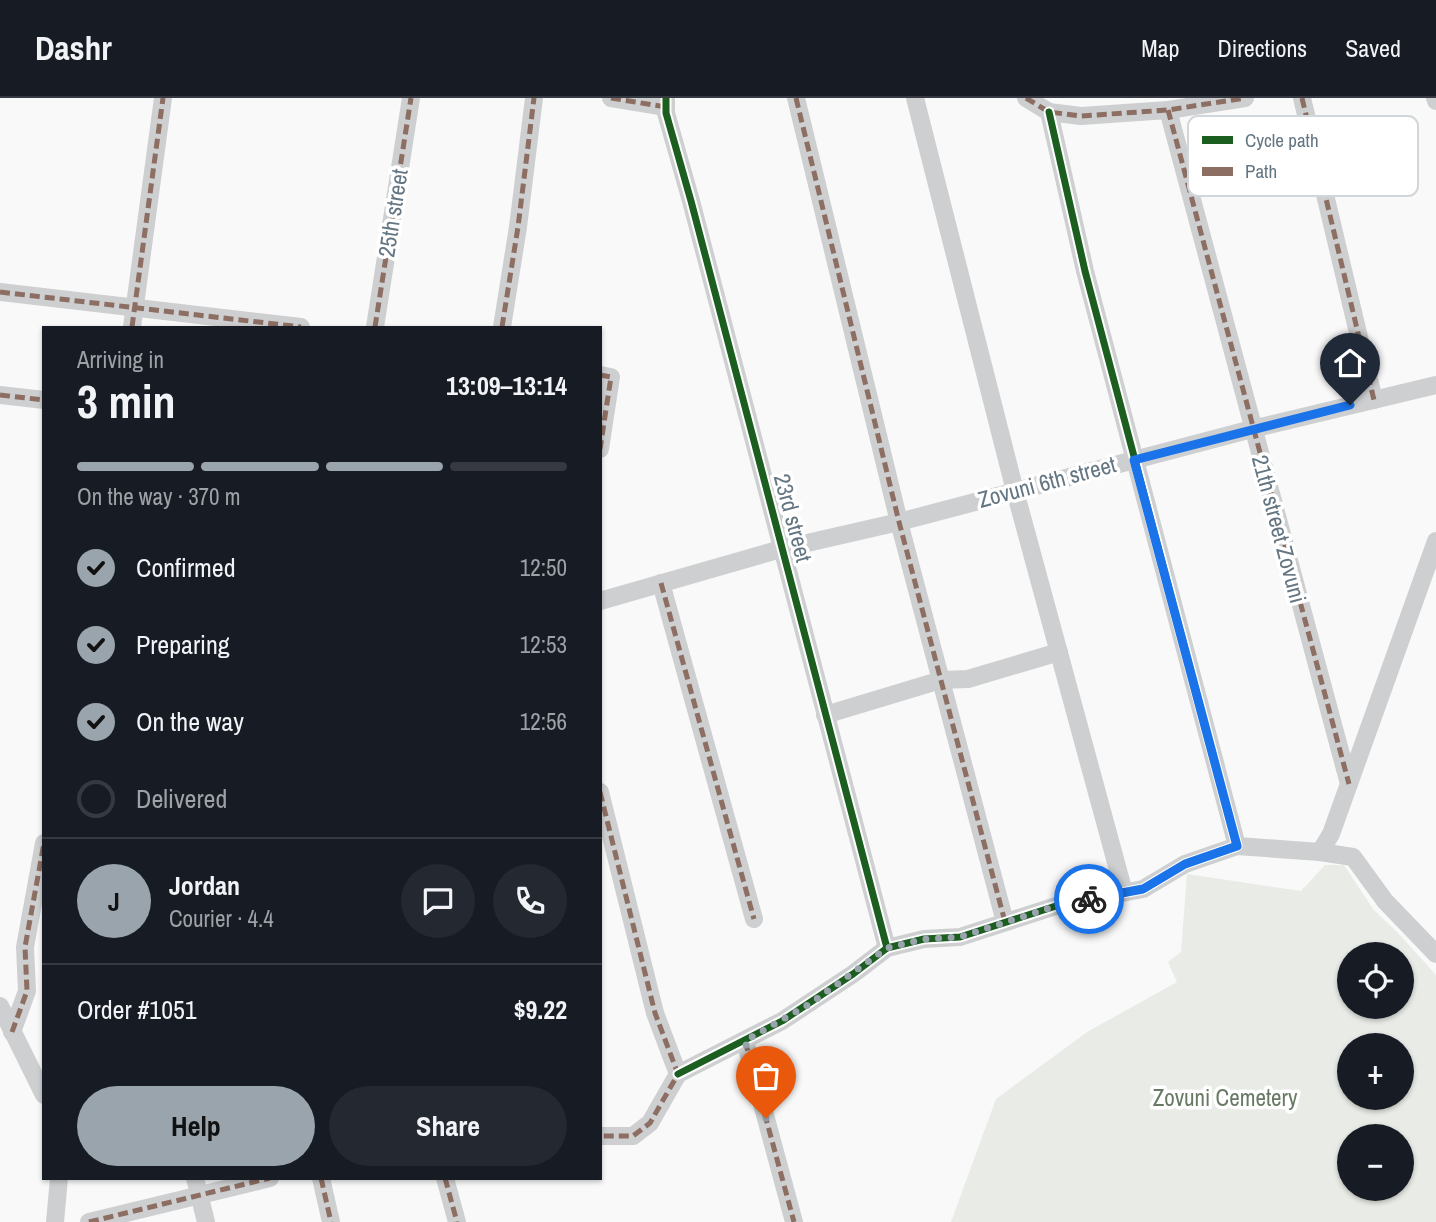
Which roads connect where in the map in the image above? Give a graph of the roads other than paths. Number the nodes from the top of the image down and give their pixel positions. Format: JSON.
{"nodes":[{"id":1,"x":163,"y":98,"type":"edge"},
{"id":2,"x":411,"y":98,"type":"edge"},
{"id":3,"x":534,"y":98,"type":"edge"},
{"id":4,"x":611,"y":98,"type":"edge"},
{"id":5,"x":796,"y":98,"type":"edge"},
{"id":6,"x":915,"y":98,"type":"edge"},
{"id":7,"x":1026,"y":98,"type":"edge"},
{"id":8,"x":1245,"y":98,"type":"edge"},
{"id":9,"x":1302,"y":98,"type":"edge"},
{"id":10,"x":666,"y":102,"type":"edge"},
{"id":11,"x":1186,"y":103,"type":"edge"},
{"id":12,"x":1168,"y":110,"type":"junction"},
{"id":13,"x":1049,"y":113,"type":"junction"},
{"id":14,"x":1306,"y":116,"type":"edge"},
{"id":15,"x":1188,"y":186,"type":"edge"},
{"id":16,"x":1191,"y":196,"type":"edge"},
{"id":17,"x":1325,"y":196,"type":"edge"},
{"id":18,"x":0,"y":292,"type":"edge"},
{"id":19,"x":136,"y":306,"type":"junction"},
{"id":20,"x":132,"y":326,"type":"edge"},
{"id":21,"x":293,"y":326,"type":"edge"},
{"id":22,"x":374,"y":326,"type":"edge"},
{"id":23,"x":502,"y":326,"type":"edge"},
{"id":24,"x":602,"y":375,"type":"edge"},
{"id":25,"x":1436,"y":385,"type":"edge"},
{"id":26,"x":0,"y":395,"type":"edge"},
{"id":27,"x":42,"y":400,"type":"edge"},
{"id":28,"x":1374,"y":400,"type":"junction"},
{"id":29,"x":1252,"y":429,"type":"junction"},
{"id":30,"x":602,"y":436,"type":"edge"},
{"id":31,"x":1134,"y":460,"type":"junction"},
{"id":32,"x":1015,"y":491,"type":"junction"},
{"id":33,"x":899,"y":522,"type":"junction"},
{"id":34,"x":1436,"y":541,"type":"edge"},
{"id":35,"x":781,"y":549,"type":"junction"},
{"id":36,"x":661,"y":583,"type":"junction"},
{"id":37,"x":602,"y":600,"type":"edge"},
{"id":38,"x":1059,"y":652,"type":"junction"},
{"id":39,"x":941,"y":680,"type":"junction"},
{"id":40,"x":825,"y":715,"type":"junction"},
{"id":41,"x":1349,"y":784,"type":"junction"},
{"id":42,"x":602,"y":800,"type":"edge"},
{"id":43,"x":1237,"y":846,"type":"junction"},
{"id":44,"x":1320,"y":852,"type":"junction"},
{"id":45,"x":42,"y":855,"type":"edge"},
{"id":46,"x":1124,"y":892,"type":"junction"},
{"id":47,"x":754,"y":919,"type":"dead end"},
{"id":48,"x":1005,"y":922,"type":"junction"},
{"id":49,"x":887,"y":948,"type":"junction"},
{"id":50,"x":1436,"y":954,"type":"edge"},
{"id":51,"x":0,"y":1006,"type":"edge"},
{"id":52,"x":12,"y":1032,"type":"junction"},
{"id":53,"x":745,"y":1041,"type":"junction"},
{"id":54,"x":678,"y":1074,"type":"junction"},
{"id":55,"x":42,"y":1090,"type":"edge"},
{"id":56,"x":602,"y":1136,"type":"edge"},
{"id":57,"x":59,"y":1180,"type":"edge"},
{"id":58,"x":252,"y":1180,"type":"edge"},
{"id":59,"x":321,"y":1180,"type":"edge"},
{"id":60,"x":446,"y":1180,"type":"edge"},
{"id":61,"x":197,"y":1186,"type":"edge"},
{"id":62,"x":55,"y":1222,"type":"edge"},
{"id":63,"x":89,"y":1222,"type":"edge"},
{"id":64,"x":206,"y":1222,"type":"edge"},
{"id":65,"x":331,"y":1222,"type":"edge"},
{"id":66,"x":457,"y":1222,"type":"edge"},
{"id":67,"x":793,"y":1222,"type":"edge"}],
"edges":[{"from":1,"to":19,"type":"street"},
{"from":2,"to":22,"type":"street","name":"25th street"},
{"from":3,"to":23,"type":"street"},
{"from":4,"to":10,"type":"street"},
{"from":5,"to":33,"type":"street"},
{"from":6,"to":32,"type":"street"},
{"from":7,"to":13,"type":"street"},
{"from":8,"to":11,"type":"street"},
{"from":9,"to":14,"type":"street"},
{"from":10,"to":35,"type":"street","name":"23rd street"},
{"from":11,"to":12,"type":"street"},
{"from":12,"to":13,"type":"street"},
{"from":12,"to":15,"type":"street","name":"21th street Zovuni"},
{"from":13,"to":31,"type":"street"},
{"from":16,"to":29,"type":"street","name":"21th street Zovuni"},
{"from":17,"to":28,"type":"street"},
{"from":18,"to":19,"type":"street"},
{"from":19,"to":20,"type":"street"},
{"from":19,"to":21,"type":"street"},
{"from":24,"to":30,"type":"street"},
{"from":25,"to":28,"type":"street","name":"Zovuni 6th street"},
{"from":26,"to":27,"type":"street"},
{"from":28,"to":29,"type":"street","name":"Zovuni 6th street"},
{"from":29,"to":31,"type":"street","name":"Zovuni 6th street"},
{"from":29,"to":41,"type":"street","name":"21th street Zovuni"},
{"from":31,"to":32,"type":"street","name":"Zovuni 6th street"},
{"from":31,"to":43,"type":"street"},
{"from":32,"to":33,"type":"street","name":"Zovuni 6th street"},
{"from":32,"to":38,"type":"street"},
{"from":33,"to":35,"type":"street","name":"Zovuni 6th street"},
{"from":33,"to":39,"type":"street"},
{"from":34,"to":41,"type":"street"},
{"from":35,"to":36,"type":"street","name":"Zovuni 6th street"},
{"from":35,"to":40,"type":"street","name":"23rd street"},
{"from":36,"to":37,"type":"street","name":"Zovuni 6th street"},
{"from":36,"to":47,"type":"street"},
{"from":38,"to":39,"type":"street"},
{"from":38,"to":46,"type":"street"},
{"from":39,"to":40,"type":"street"},
{"from":39,"to":48,"type":"street"},
{"from":40,"to":49,"type":"street","name":"23rd street"},
{"from":41,"to":44,"type":"street"},
{"from":42,"to":54,"type":"street"},
{"from":43,"to":44,"type":"street"},
{"from":43,"to":46,"type":"street"},
{"from":44,"to":50,"type":"street"},
{"from":45,"to":52,"type":"street"},
{"from":46,"to":48,"type":"street"},
{"from":48,"to":49,"type":"street"},
{"from":49,"to":53,"type":"street"},
{"from":51,"to":52,"type":"street"},
{"from":52,"to":55,"type":"street"},
{"from":53,"to":54,"type":"street"},
{"from":53,"to":67,"type":"street"},
{"from":54,"to":56,"type":"street"},
{"from":57,"to":62,"type":"street"},
{"from":58,"to":61,"type":"street"},
{"from":59,"to":65,"type":"street"},
{"from":60,"to":66,"type":"street"},
{"from":61,"to":63,"type":"street"},
{"from":61,"to":64,"type":"street"}]}
